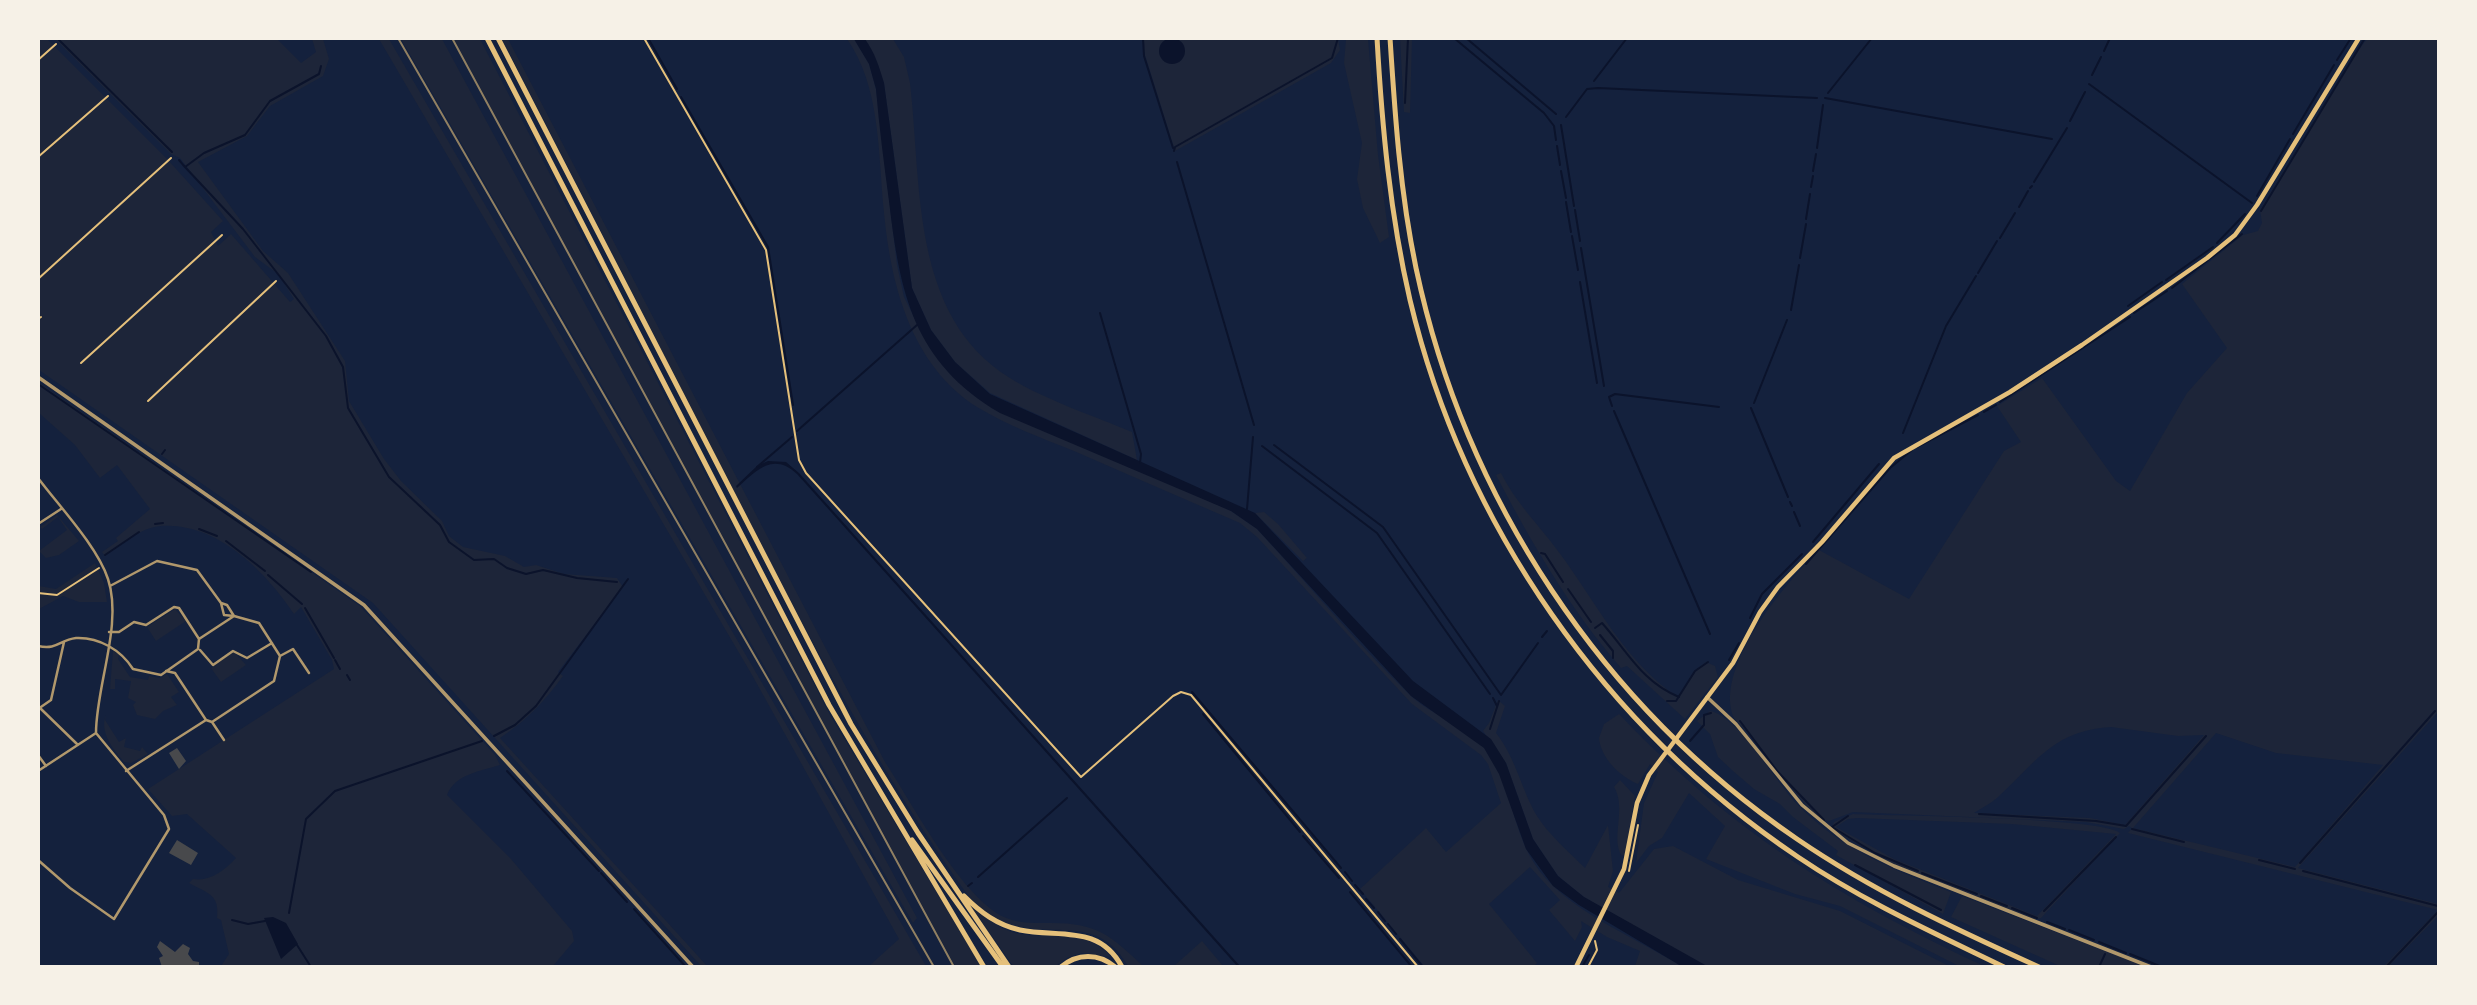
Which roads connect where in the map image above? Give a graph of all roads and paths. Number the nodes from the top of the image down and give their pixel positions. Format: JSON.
{"nodes":[{"id":1,"x":487,"y":38,"type":"edge"},
{"id":2,"x":498,"y":38,"type":"edge"},
{"id":3,"x":644,"y":38,"type":"edge"},
{"id":4,"x":1377,"y":38,"type":"edge"},
{"id":5,"x":1390,"y":38,"type":"edge"},
{"id":6,"x":2359,"y":38,"type":"edge"},
{"id":7,"x":55,"y":44,"type":"dead end"},
{"id":8,"x":38,"y":60,"type":"edge"},
{"id":9,"x":108,"y":96,"type":"dead end"},
{"id":10,"x":38,"y":158,"type":"edge"},
{"id":11,"x":171,"y":158,"type":"dead end"},
{"id":12,"x":222,"y":235,"type":"dead end"},
{"id":13,"x":38,"y":279,"type":"edge"},
{"id":14,"x":276,"y":281,"type":"dead end"},
{"id":15,"x":81,"y":363,"type":"dead end"},
{"id":16,"x":38,"y":377,"type":"edge"},
{"id":17,"x":148,"y":401,"type":"dead end"},
{"id":18,"x":38,"y":478,"type":"edge"},
{"id":19,"x":61,"y":509,"type":"junction"},
{"id":20,"x":38,"y":524,"type":"edge"},
{"id":21,"x":102,"y":566,"type":"junction"},
{"id":22,"x":110,"y":586,"type":"junction"},
{"id":23,"x":38,"y":593,"type":"edge"},
{"id":24,"x":221,"y":603,"type":"junction"},
{"id":25,"x":234,"y":616,"type":"junction"},
{"id":26,"x":109,"y":632,"type":"junction"},
{"id":27,"x":199,"y":639,"type":"junction"},
{"id":28,"x":64,"y":642,"type":"junction"},
{"id":29,"x":272,"y":643,"type":"junction"},
{"id":30,"x":38,"y":646,"type":"edge"},
{"id":31,"x":108,"y":646,"type":"junction"},
{"id":32,"x":198,"y":648,"type":"junction"},
{"id":33,"x":280,"y":656,"type":"junction"},
{"id":34,"x":166,"y":671,"type":"junction"},
{"id":35,"x":309,"y":673,"type":"dead end"},
{"id":36,"x":1707,"y":697,"type":"junction"},
{"id":37,"x":48,"y":702,"type":"junction"},
{"id":38,"x":39,"y":709,"type":"edge"},
{"id":39,"x":46,"y":713,"type":"junction"},
{"id":40,"x":206,"y":720,"type":"junction"},
{"id":41,"x":212,"y":722,"type":"junction"},
{"id":42,"x":96,"y":733,"type":"junction"},
{"id":43,"x":224,"y":740,"type":"dead end"},
{"id":44,"x":78,"y":745,"type":"junction"},
{"id":45,"x":38,"y":755,"type":"edge"},
{"id":46,"x":46,"y":766,"type":"junction"},
{"id":47,"x":38,"y":771,"type":"edge"},
{"id":48,"x":126,"y":771,"type":"junction"},
{"id":49,"x":896,"y":818,"type":"junction"},
{"id":50,"x":1639,"y":823,"type":"dead end"},
{"id":51,"x":38,"y":860,"type":"edge"},
{"id":52,"x":41,"y":865,"type":"edge"},
{"id":53,"x":1630,"y":869,"type":"dead end"},
{"id":54,"x":957,"y":889,"type":"junction"},
{"id":55,"x":1593,"y":935,"type":"junction"},
{"id":56,"x":693,"y":967,"type":"edge"},
{"id":57,"x":984,"y":967,"type":"edge"},
{"id":58,"x":1003,"y":967,"type":"edge"},
{"id":59,"x":1009,"y":967,"type":"edge"},
{"id":60,"x":1061,"y":967,"type":"edge"},
{"id":61,"x":1115,"y":967,"type":"edge"},
{"id":62,"x":1122,"y":967,"type":"edge"},
{"id":63,"x":1418,"y":967,"type":"edge"},
{"id":64,"x":1576,"y":967,"type":"edge"},
{"id":65,"x":1588,"y":967,"type":"edge"},
{"id":66,"x":2004,"y":967,"type":"edge"},
{"id":67,"x":2039,"y":967,"type":"edge"},
{"id":68,"x":2151,"y":967,"type":"edge"}],
"edges":[{"from":1,"to":49,"type":"highway"},
{"from":2,"to":54,"type":"highway"},
{"from":3,"to":63,"type":"path"},
{"from":4,"to":66,"type":"highway"},
{"from":5,"to":67,"type":"highway"},
{"from":6,"to":36,"type":"main road"},
{"from":7,"to":8,"type":"path"},
{"from":9,"to":10,"type":"path"},
{"from":11,"to":13,"type":"path"},
{"from":12,"to":15,"type":"path"},
{"from":14,"to":17,"type":"path"},
{"from":16,"to":56,"type":"street"},
{"from":18,"to":19,"type":"street"},
{"from":19,"to":20,"type":"street"},
{"from":19,"to":21,"type":"street"},
{"from":21,"to":22,"type":"street"},
{"from":21,"to":23,"type":"path"},
{"from":22,"to":24,"type":"street"},
{"from":22,"to":26,"type":"street"},
{"from":24,"to":25,"type":"street"},
{"from":24,"to":25,"type":"street"},
{"from":25,"to":27,"type":"street"},
{"from":25,"to":29,"type":"street"},
{"from":26,"to":27,"type":"street"},
{"from":26,"to":31,"type":"street"},
{"from":27,"to":32,"type":"street"},
{"from":28,"to":30,"type":"street"},
{"from":28,"to":31,"type":"street"},
{"from":28,"to":37,"type":"street"},
{"from":29,"to":32,"type":"street"},
{"from":29,"to":33,"type":"street"},
{"from":31,"to":34,"type":"street"},
{"from":31,"to":42,"type":"street"},
{"from":32,"to":34,"type":"street"},
{"from":33,"to":35,"type":"street"},
{"from":33,"to":41,"type":"street"},
{"from":34,"to":40,"type":"street"},
{"from":36,"to":55,"type":"main road"},
{"from":36,"to":68,"type":"street"},
{"from":37,"to":38,"type":"street"},
{"from":37,"to":39,"type":"street"},
{"from":38,"to":39,"type":"street"},
{"from":39,"to":44,"type":"street"},
{"from":40,"to":41,"type":"street"},
{"from":40,"to":48,"type":"street"},
{"from":41,"to":43,"type":"street"},
{"from":42,"to":44,"type":"street"},
{"from":42,"to":48,"type":"street"},
{"from":44,"to":46,"type":"street"},
{"from":45,"to":46,"type":"street"},
{"from":46,"to":47,"type":"street"},
{"from":48,"to":52,"type":"street"},
{"from":49,"to":57,"type":"highway"},
{"from":49,"to":58,"type":"highway"},
{"from":50,"to":53,"type":"path"},
{"from":51,"to":52,"type":"street"},
{"from":54,"to":59,"type":"highway"},
{"from":54,"to":62,"type":"highway"},
{"from":55,"to":64,"type":"main road"},
{"from":55,"to":65,"type":"path"},
{"from":60,"to":61,"type":"highway"}]}
